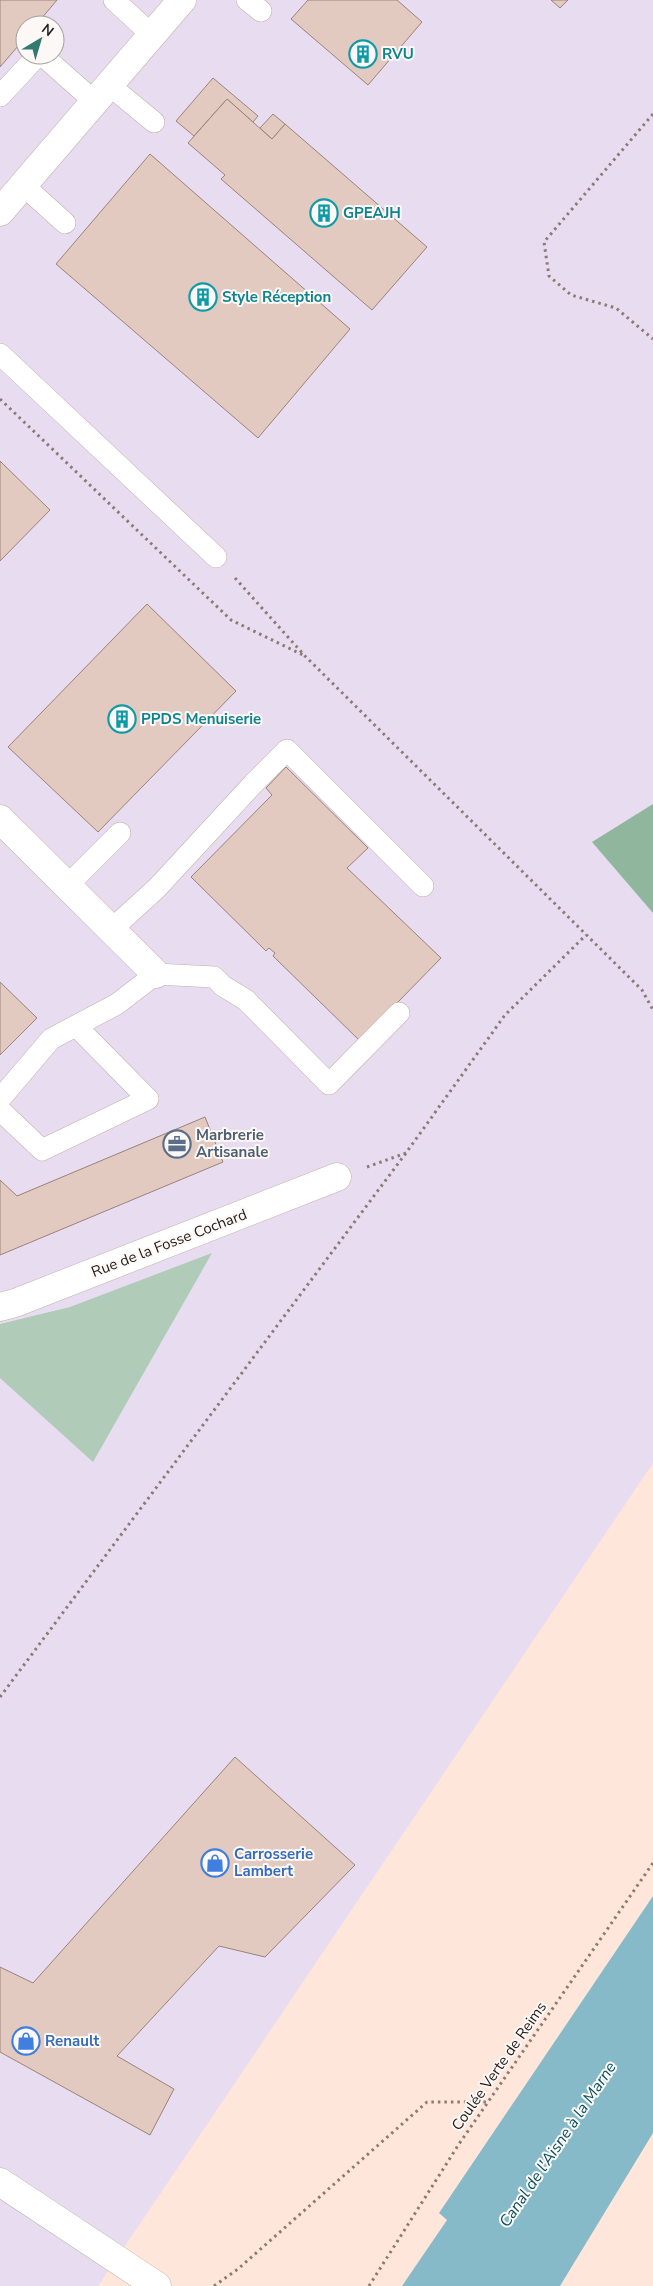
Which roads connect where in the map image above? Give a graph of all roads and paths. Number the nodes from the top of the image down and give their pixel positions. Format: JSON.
{"nodes":[{"id":1,"x":114,"y":0,"type":"edge"},
{"id":2,"x":182,"y":0,"type":"edge"},
{"id":3,"x":152,"y":35,"type":"junction"},
{"id":4,"x":29,"y":65,"type":"edge"},
{"id":5,"x":57,"y":65,"type":"edge"},
{"id":6,"x":102,"y":94,"type":"junction"},
{"id":7,"x":0,"y":96,"type":"edge"},
{"id":8,"x":653,"y":114,"type":"edge"},
{"id":9,"x":154,"y":122,"type":"dead end"},
{"id":10,"x":23,"y":185,"type":"junction"},
{"id":11,"x":0,"y":212,"type":"edge"},
{"id":12,"x":65,"y":223,"type":"dead end"},
{"id":13,"x":653,"y":339,"type":"edge"},
{"id":14,"x":0,"y":354,"type":"edge"},
{"id":15,"x":216,"y":557,"type":"joint"},
{"id":16,"x":0,"y":819,"type":"edge"},
{"id":17,"x":120,"y":833,"type":"dead end"},
{"id":18,"x":68,"y":885,"type":"junction"},
{"id":19,"x":423,"y":886,"type":"dead end"},
{"id":20,"x":112,"y":929,"type":"junction"},
{"id":21,"x":586,"y":935,"type":"junction"},
{"id":22,"x":156,"y":974,"type":"junction"},
{"id":23,"x":653,"y":1010,"type":"edge"},
{"id":24,"x":399,"y":1013,"type":"dead end"},
{"id":25,"x":76,"y":1026,"type":"junction"},
{"id":26,"x":0,"y":1099,"type":"edge"},
{"id":27,"x":0,"y":1110,"type":"edge"},
{"id":28,"x":406,"y":1153,"type":"junction"},
{"id":29,"x":337,"y":1177,"type":"joint"},
{"id":30,"x":0,"y":1307,"type":"edge"},
{"id":31,"x":0,"y":1697,"type":"edge"},
{"id":32,"x":653,"y":1863,"type":"edge"},
{"id":33,"x":488,"y":2102,"type":"junction"},
{"id":34,"x":0,"y":2182,"type":"edge"},
{"id":35,"x":156,"y":2286,"type":"edge"},
{"id":36,"x":214,"y":2286,"type":"edge"},
{"id":37,"x":369,"y":2286,"type":"edge"}],
"edges":[{"from":1,"to":3,"type":"lane"},
{"from":2,"to":3,"type":"street"},
{"from":3,"to":6,"type":"street"},
{"from":4,"to":7,"type":"lane"},
{"from":5,"to":6,"type":"lane"},
{"from":6,"to":9,"type":"lane"},
{"from":6,"to":10,"type":"street"},
{"from":8,"to":13,"type":"path"},
{"from":10,"to":11,"type":"street"},
{"from":10,"to":12,"type":"lane"},
{"from":14,"to":15,"type":"lane"},
{"from":15,"to":21,"type":"path"},
{"from":16,"to":18,"type":"street"},
{"from":17,"to":18,"type":"lane"},
{"from":18,"to":20,"type":"street"},
{"from":19,"to":20,"type":"lane"},
{"from":20,"to":22,"type":"street"},
{"from":21,"to":23,"type":"path"},
{"from":21,"to":28,"type":"path"},
{"from":22,"to":24,"type":"lane"},
{"from":22,"to":25,"type":"lane"},
{"from":25,"to":26,"type":"lane"},
{"from":25,"to":27,"type":"lane"},
{"from":28,"to":29,"type":"path"},
{"from":28,"to":31,"type":"path"},
{"from":29,"to":30,"type":"street","name":"Rue de la Fosse Cochard"},
{"from":32,"to":33,"type":"path","name":"Coulée Verte de Reims"},
{"from":33,"to":36,"type":"path"},
{"from":33,"to":37,"type":"path","name":"Coulée Verte de Reims"},
{"from":34,"to":35,"type":"street"}]}
